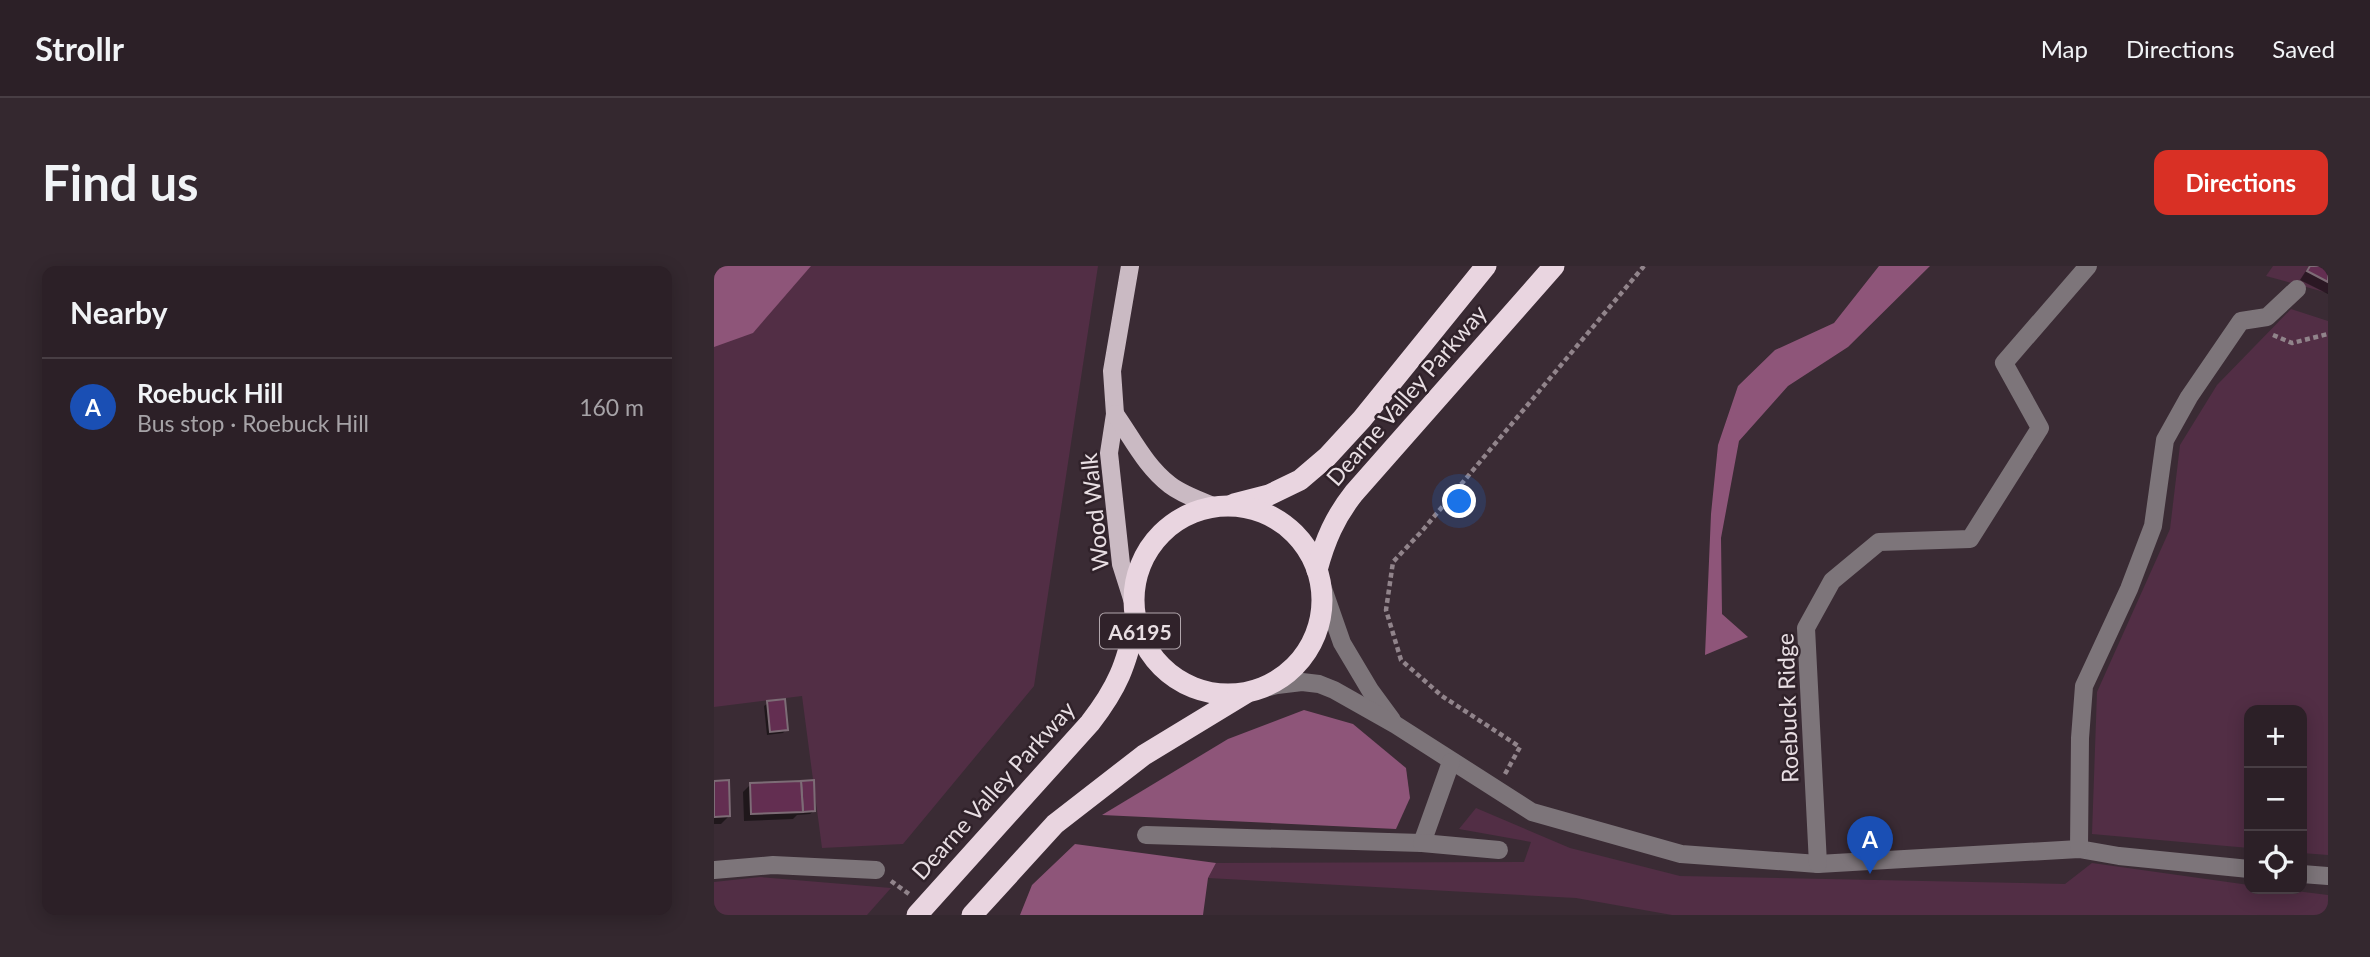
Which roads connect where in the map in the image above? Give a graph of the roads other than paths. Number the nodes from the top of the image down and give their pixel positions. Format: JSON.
{"nodes":[{"id":1,"x":1129,"y":266,"type":"edge"},
{"id":2,"x":1486,"y":266,"type":"edge"},
{"id":3,"x":1554,"y":266,"type":"edge"},
{"id":4,"x":2088,"y":266,"type":"edge"},
{"id":5,"x":2297,"y":289,"type":"dead end"},
{"id":6,"x":1115,"y":414,"type":"junction"},
{"id":7,"x":1221,"y":507,"type":"junction"},
{"id":8,"x":1318,"y":575,"type":"junction"},
{"id":9,"x":1135,"y":613,"type":"junction"},
{"id":10,"x":1252,"y":691,"type":"junction"},
{"id":11,"x":1396,"y":725,"type":"junction"},
{"id":12,"x":1451,"y":762,"type":"junction"},
{"id":13,"x":1146,"y":835,"type":"dead end"},
{"id":14,"x":1422,"y":844,"type":"junction"},
{"id":15,"x":2079,"y":849,"type":"junction"},
{"id":16,"x":1499,"y":850,"type":"dead end"},
{"id":17,"x":1818,"y":864,"type":"junction"},
{"id":18,"x":2244,"y":868,"type":"edge"},
{"id":19,"x":714,"y":870,"type":"edge"},
{"id":20,"x":876,"y":870,"type":"road end"},
{"id":21,"x":2307,"y":874,"type":"edge"},
{"id":22,"x":2328,"y":876,"type":"edge"},
{"id":23,"x":920,"y":911,"type":"edge"},
{"id":24,"x":972,"y":915,"type":"edge"}],
"edges":[{"from":1,"to":6,"type":"main road","name":"Wood Walk"},
{"from":2,"to":7,"type":"highway","name":"Dearne Valley Parkway","number":"A6195"},
{"from":3,"to":8,"type":"highway","name":"Dearne Valley Parkway","number":"A6195"},
{"from":4,"to":17,"type":"street","name":"Roebuck Ridge"},
{"from":5,"to":15,"type":"street"},
{"from":6,"to":7,"type":"main road","name":"Wood Walk"},
{"from":6,"to":9,"type":"main road","name":"Wood Walk"},
{"from":7,"to":8,"type":"highway","number":"A6195"},
{"from":7,"to":9,"type":"highway","number":"A6195"},
{"from":8,"to":10,"type":"highway","number":"A6195"},
{"from":8,"to":11,"type":"street"},
{"from":9,"to":10,"type":"highway","number":"A6195"},
{"from":9,"to":23,"type":"highway","name":"Dearne Valley Parkway","number":"A6195"},
{"from":10,"to":11,"type":"street"},
{"from":10,"to":24,"type":"highway","number":"A6195"},
{"from":11,"to":12,"type":"street"},
{"from":12,"to":14,"type":"street"},
{"from":12,"to":17,"type":"street"},
{"from":13,"to":14,"type":"street"},
{"from":14,"to":16,"type":"street"},
{"from":15,"to":17,"type":"street"},
{"from":15,"to":18,"type":"street"},
{"from":19,"to":20,"type":"street"},
{"from":21,"to":22,"type":"street"}]}
